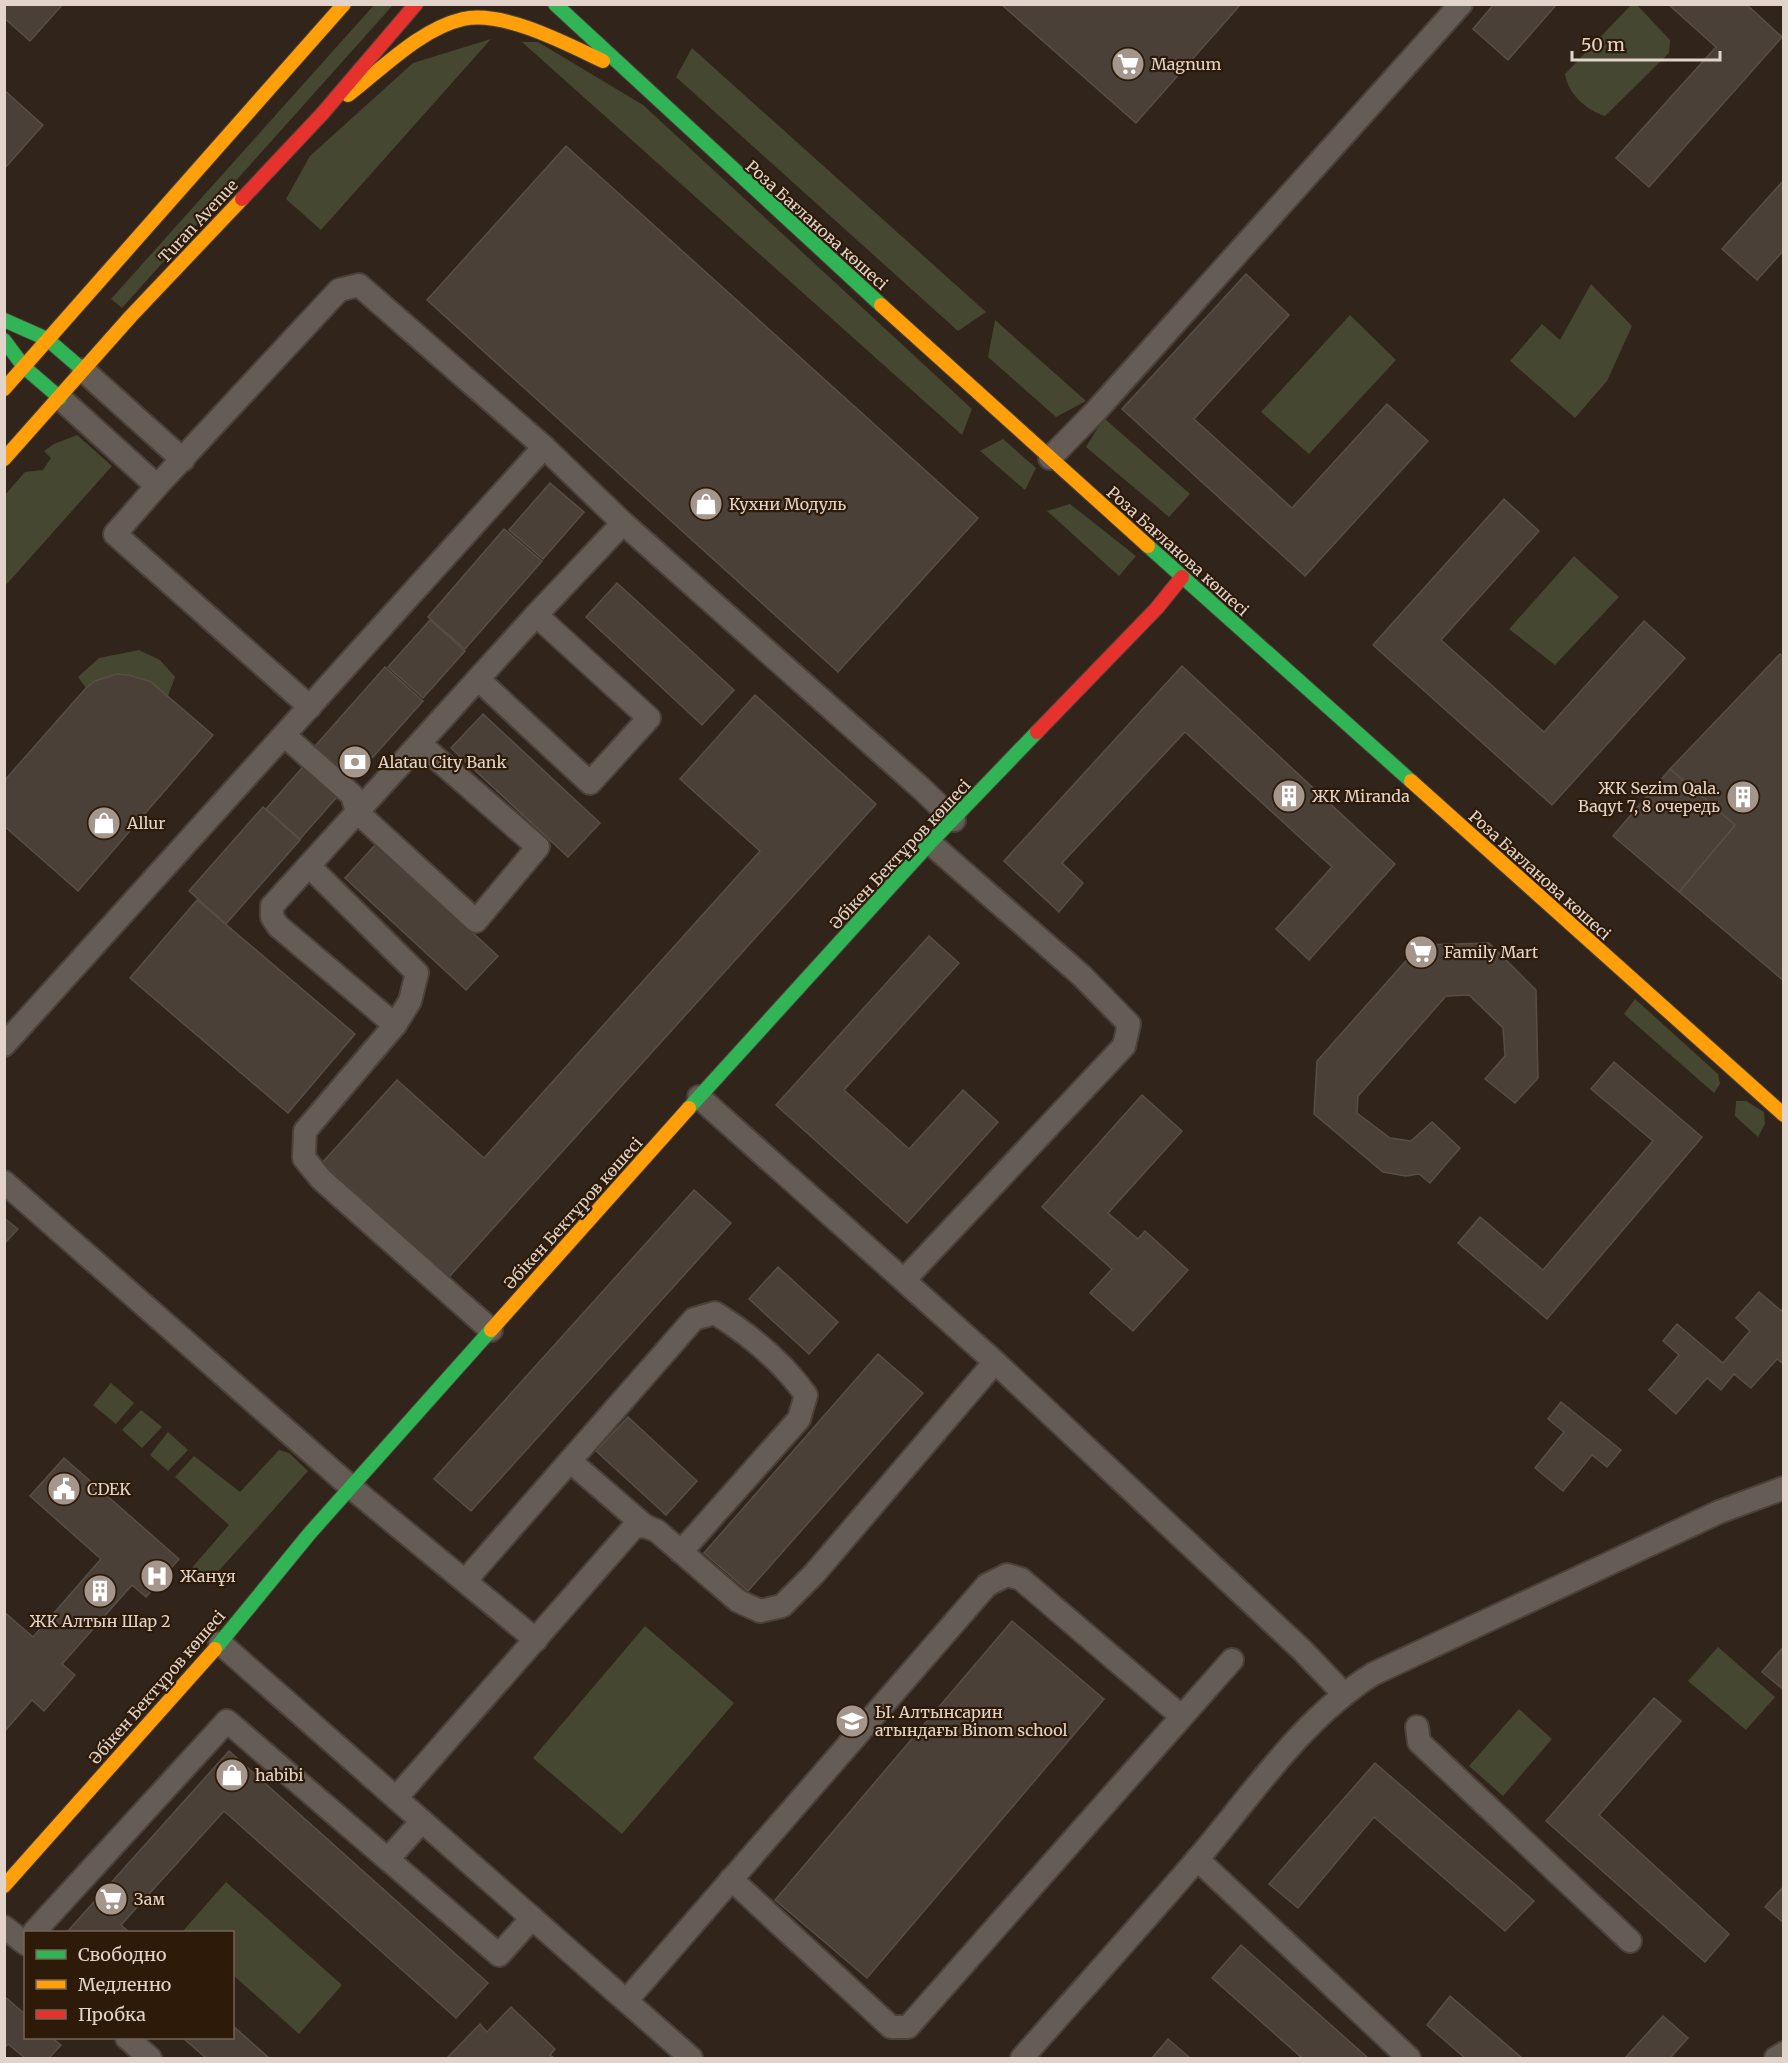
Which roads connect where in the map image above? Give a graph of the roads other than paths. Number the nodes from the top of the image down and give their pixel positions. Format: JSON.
{"nodes":[{"id":1,"x":344,"y":4,"type":"edge"},
{"id":2,"x":416,"y":4,"type":"edge"},
{"id":3,"x":555,"y":4,"type":"edge"},
{"id":4,"x":1461,"y":4,"type":"edge"},
{"id":5,"x":587,"y":14,"type":"dead end"},
{"id":6,"x":625,"y":72,"type":"junction"},
{"id":7,"x":322,"y":114,"type":"junction"},
{"id":8,"x":4,"y":320,"type":"edge"},
{"id":9,"x":47,"y":339,"type":"junction"},
{"id":10,"x":4,"y":340,"type":"edge"},
{"id":11,"x":24,"y":367,"type":"junction"},
{"id":12,"x":82,"y":370,"type":"junction"},
{"id":13,"x":4,"y":389,"type":"edge"},
{"id":14,"x":60,"y":398,"type":"junction"},
{"id":15,"x":544,"y":447,"type":"junction"},
{"id":16,"x":1050,"y":458,"type":"junction"},
{"id":17,"x":4,"y":459,"type":"edge"},
{"id":18,"x":183,"y":460,"type":"junction"},
{"id":19,"x":157,"y":486,"type":"junction"},
{"id":20,"x":623,"y":523,"type":"junction"},
{"id":21,"x":1182,"y":577,"type":"junction"},
{"id":22,"x":536,"y":615,"type":"junction"},
{"id":23,"x":479,"y":680,"type":"junction"},
{"id":24,"x":310,"y":707,"type":"junction"},
{"id":25,"x":285,"y":736,"type":"junction"},
{"id":26,"x":420,"y":744,"type":"junction"},
{"id":27,"x":357,"y":812,"type":"junction"},
{"id":28,"x":954,"y":820,"type":"junction"},
{"id":29,"x":930,"y":843,"type":"junction"},
{"id":30,"x":309,"y":866,"type":"junction"},
{"id":31,"x":395,"y":1025,"type":"junction"},
{"id":32,"x":4,"y":1045,"type":"edge"},
{"id":33,"x":699,"y":1097,"type":"junction"},
{"id":34,"x":1784,"y":1115,"type":"edge"},
{"id":35,"x":4,"y":1182,"type":"edge"},
{"id":36,"x":904,"y":1280,"type":"junction"},
{"id":37,"x":491,"y":1330,"type":"junction"},
{"id":38,"x":995,"y":1362,"type":"junction"},
{"id":39,"x":570,"y":1461,"type":"junction"},
{"id":40,"x":352,"y":1488,"type":"junction"},
{"id":41,"x":1784,"y":1488,"type":"edge"},
{"id":42,"x":645,"y":1526,"type":"junction"},
{"id":43,"x":681,"y":1552,"type":"junction"},
{"id":44,"x":465,"y":1581,"type":"junction"},
{"id":45,"x":536,"y":1640,"type":"junction"},
{"id":46,"x":220,"y":1643,"type":"junction"},
{"id":47,"x":1232,"y":1660,"type":"dead end"},
{"id":48,"x":1343,"y":1693,"type":"junction"},
{"id":49,"x":1181,"y":1716,"type":"junction"},
{"id":50,"x":1417,"y":1727,"type":"dead end"},
{"id":51,"x":396,"y":1798,"type":"junction"},
{"id":52,"x":422,"y":1821,"type":"junction"},
{"id":53,"x":388,"y":1859,"type":"junction"},
{"id":54,"x":1197,"y":1859,"type":"junction"},
{"id":55,"x":731,"y":1880,"type":"junction"},
{"id":56,"x":4,"y":1886,"type":"edge"},
{"id":57,"x":532,"y":1918,"type":"junction"},
{"id":58,"x":4,"y":1927,"type":"edge"},
{"id":59,"x":36,"y":1931,"type":"edge"},
{"id":60,"x":24,"y":1939,"type":"edge"},
{"id":61,"x":1630,"y":1941,"type":"dead end"},
{"id":62,"x":626,"y":2001,"type":"junction"},
{"id":63,"x":129,"y":2039,"type":"edge"},
{"id":64,"x":1784,"y":2053,"type":"edge"},
{"id":65,"x":150,"y":2058,"type":"edge"},
{"id":66,"x":691,"y":2058,"type":"edge"},
{"id":67,"x":1022,"y":2058,"type":"edge"},
{"id":68,"x":1409,"y":2058,"type":"edge"},
{"id":69,"x":1776,"y":2058,"type":"edge"}],
"edges":[{"from":1,"to":9,"type":"street"},
{"from":2,"to":7,"type":"street","name":"Turan Avenue"},
{"from":3,"to":6,"type":"street","name":"Роза Бағланова көшесі"},
{"from":4,"to":16,"type":"street"},
{"from":5,"to":6,"type":"street"},
{"from":6,"to":7,"type":"street"},
{"from":6,"to":16,"type":"street","name":"Роза Бағланова көшесі"},
{"from":7,"to":12,"type":"street","name":"Turan Avenue"},
{"from":8,"to":9,"type":"street"},
{"from":9,"to":11,"type":"street"},
{"from":9,"to":12,"type":"street"},
{"from":10,"to":11,"type":"street"},
{"from":11,"to":13,"type":"street"},
{"from":11,"to":14,"type":"street"},
{"from":12,"to":14,"type":"street","name":"Turan Avenue"},
{"from":12,"to":18,"type":"street"},
{"from":14,"to":17,"type":"street","name":"Turan Avenue"},
{"from":14,"to":19,"type":"street"},
{"from":15,"to":18,"type":"street"},
{"from":15,"to":20,"type":"street"},
{"from":15,"to":24,"type":"street"},
{"from":16,"to":21,"type":"street","name":"Роза Бағланова көшесі"},
{"from":18,"to":19,"type":"street"},
{"from":19,"to":24,"type":"street"},
{"from":20,"to":22,"type":"street"},
{"from":20,"to":28,"type":"street"},
{"from":21,"to":28,"type":"street","name":"Әбікен Бектұров көшесі"},
{"from":21,"to":34,"type":"street","name":"Роза Бағланова көшесі"},
{"from":22,"to":23,"type":"street"},
{"from":22,"to":23,"type":"street"},
{"from":23,"to":26,"type":"street"},
{"from":24,"to":25,"type":"street"},
{"from":25,"to":27,"type":"street"},
{"from":25,"to":32,"type":"street"},
{"from":26,"to":27,"type":"street"},
{"from":26,"to":27,"type":"street"},
{"from":27,"to":30,"type":"street"},
{"from":28,"to":29,"type":"street","name":"Әбікен Бектұров көшесі"},
{"from":29,"to":33,"type":"street","name":"Әбікен Бектұров көшесі"},
{"from":29,"to":36,"type":"street"},
{"from":30,"to":31,"type":"street"},
{"from":30,"to":31,"type":"street"},
{"from":31,"to":37,"type":"street"},
{"from":33,"to":36,"type":"street"},
{"from":33,"to":37,"type":"street","name":"Әбікен Бектұров көшесі"},
{"from":35,"to":40,"type":"street"},
{"from":36,"to":38,"type":"street"},
{"from":37,"to":40,"type":"street","name":"Әбікен Бектұров көшесі"},
{"from":38,"to":43,"type":"street"},
{"from":38,"to":48,"type":"street"},
{"from":39,"to":42,"type":"street"},
{"from":39,"to":43,"type":"street"},
{"from":39,"to":44,"type":"street"},
{"from":40,"to":44,"type":"street"},
{"from":40,"to":46,"type":"street","name":"Әбікен Бектұров көшесі"},
{"from":41,"to":48,"type":"street"},
{"from":42,"to":43,"type":"street"},
{"from":42,"to":45,"type":"street"},
{"from":44,"to":45,"type":"street"},
{"from":45,"to":51,"type":"street"},
{"from":46,"to":51,"type":"street"},
{"from":46,"to":56,"type":"street","name":"Әбікен Бектұров көшесі"},
{"from":47,"to":49,"type":"street"},
{"from":48,"to":54,"type":"street"},
{"from":49,"to":55,"type":"street"},
{"from":49,"to":55,"type":"street"},
{"from":50,"to":61,"type":"street"},
{"from":51,"to":52,"type":"street"},
{"from":52,"to":53,"type":"street"},
{"from":52,"to":57,"type":"street"},
{"from":53,"to":57,"type":"street"},
{"from":53,"to":59,"type":"street"},
{"from":54,"to":67,"type":"street"},
{"from":54,"to":68,"type":"street"},
{"from":55,"to":62,"type":"street"},
{"from":57,"to":62,"type":"street"},
{"from":58,"to":60,"type":"street"},
{"from":62,"to":66,"type":"street"},
{"from":63,"to":65,"type":"street"},
{"from":64,"to":69,"type":"street"}]}
